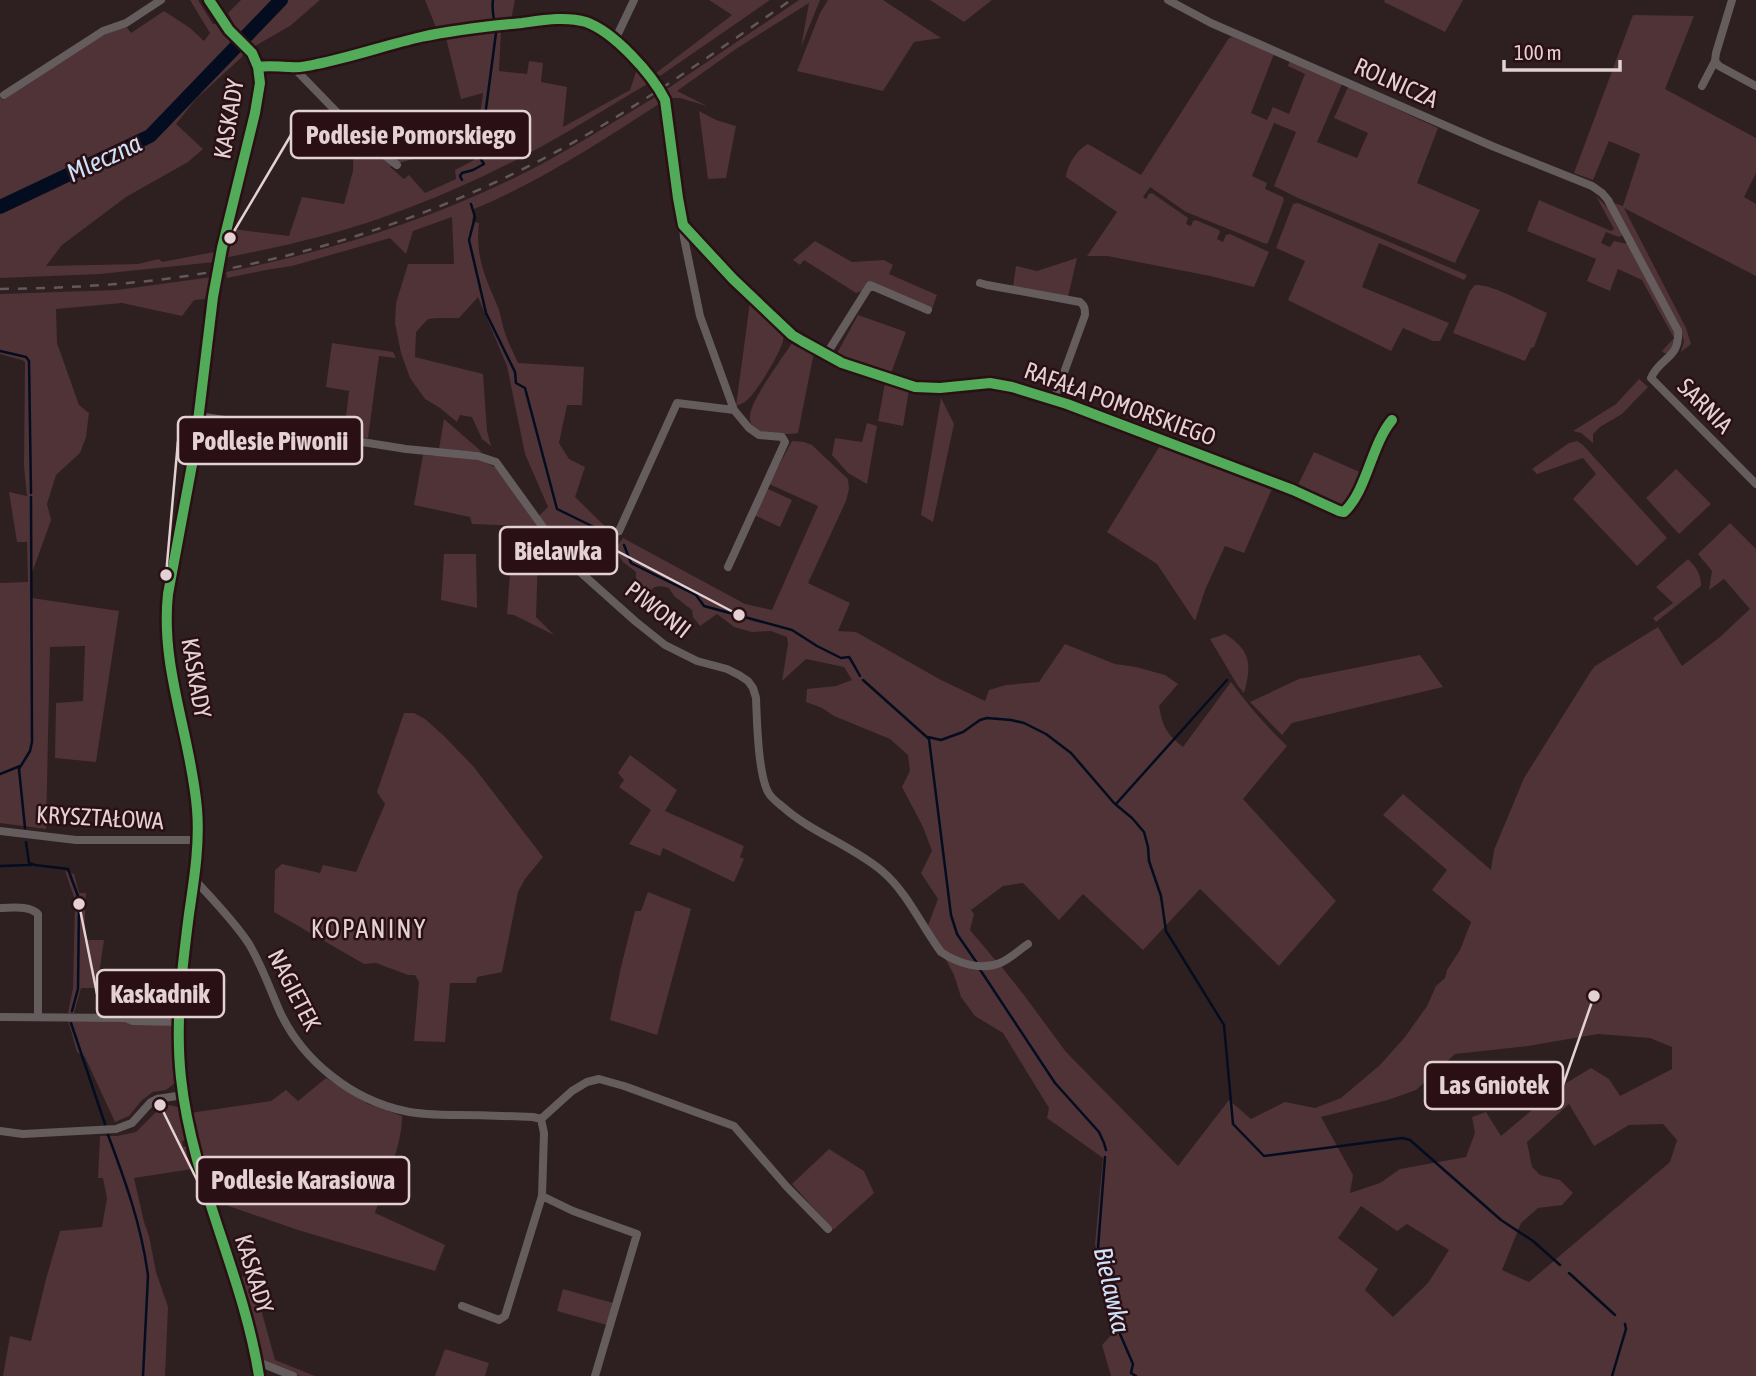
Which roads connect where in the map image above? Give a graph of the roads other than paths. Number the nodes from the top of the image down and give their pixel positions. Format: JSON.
{"nodes":[{"id":1,"x":161,"y":0,"type":"edge"},
{"id":2,"x":209,"y":0,"type":"edge"},
{"id":3,"x":634,"y":0,"type":"edge"},
{"id":4,"x":1168,"y":0,"type":"edge"},
{"id":5,"x":1732,"y":0,"type":"edge"},
{"id":6,"x":615,"y":40,"type":"junction"},
{"id":7,"x":1715,"y":61,"type":"junction"},
{"id":8,"x":258,"y":67,"type":"junction"},
{"id":9,"x":294,"y":68,"type":"junction"},
{"id":10,"x":1702,"y":86,"type":"dead end"},
{"id":11,"x":1756,"y":86,"type":"edge"},
{"id":12,"x":4,"y":95,"type":"dead end"},
{"id":13,"x":397,"y":165,"type":"dead end"},
{"id":14,"x":683,"y":225,"type":"junction"},
{"id":15,"x":980,"y":283,"type":"dead end"},
{"id":16,"x":928,"y":310,"type":"dead end"},
{"id":17,"x":826,"y":355,"type":"junction"},
{"id":18,"x":1656,"y":384,"type":"joint"},
{"id":19,"x":1054,"y":400,"type":"junction"},
{"id":20,"x":734,"y":410,"type":"junction"},
{"id":21,"x":199,"y":415,"type":"junction"},
{"id":22,"x":1392,"y":419,"type":"dead end"},
{"id":23,"x":1756,"y":485,"type":"edge"},
{"id":24,"x":619,"y":530,"type":"dead end"},
{"id":25,"x":728,"y":567,"type":"dead end"},
{"id":26,"x":0,"y":831,"type":"edge"},
{"id":27,"x":197,"y":840,"type":"junction"},
{"id":28,"x":194,"y":879,"type":"junction"},
{"id":29,"x":0,"y":908,"type":"edge"},
{"id":30,"x":1028,"y":944,"type":"dead end"},
{"id":31,"x":0,"y":1017,"type":"edge"},
{"id":32,"x":38,"y":1017,"type":"junction"},
{"id":33,"x":179,"y":1022,"type":"junction"},
{"id":34,"x":183,"y":1095,"type":"junction"},
{"id":35,"x":541,"y":1119,"type":"junction"},
{"id":36,"x":0,"y":1131,"type":"edge"},
{"id":37,"x":542,"y":1196,"type":"junction"},
{"id":38,"x":828,"y":1229,"type":"dead end"},
{"id":39,"x":462,"y":1306,"type":"dead end"},
{"id":40,"x":257,"y":1364,"type":"junction"},
{"id":41,"x":259,"y":1376,"type":"edge"},
{"id":42,"x":293,"y":1376,"type":"edge"},
{"id":43,"x":595,"y":1376,"type":"edge"}],
"edges":[{"from":1,"to":12,"type":"street"},
{"from":2,"to":8,"type":"street","name":"KASKADY"},
{"from":3,"to":6,"type":"street"},
{"from":4,"to":18,"type":"street","name":"ROLNICZA"},
{"from":5,"to":7,"type":"street"},
{"from":6,"to":9,"type":"street"},
{"from":6,"to":14,"type":"street"},
{"from":7,"to":10,"type":"street"},
{"from":7,"to":11,"type":"street"},
{"from":8,"to":9,"type":"street"},
{"from":8,"to":21,"type":"street","name":"KASKADY"},
{"from":9,"to":13,"type":"street"},
{"from":14,"to":17,"type":"street","name":"RAFAŁA POMORSKIEGO"},
{"from":14,"to":20,"type":"street"},
{"from":15,"to":19,"type":"street"},
{"from":16,"to":17,"type":"street"},
{"from":17,"to":19,"type":"street","name":"RAFAŁA POMORSKIEGO"},
{"from":18,"to":23,"type":"street","name":"SARNIA"},
{"from":19,"to":22,"type":"street","name":"RAFAŁA POMORSKIEGO"},
{"from":20,"to":24,"type":"street"},
{"from":20,"to":25,"type":"street"},
{"from":21,"to":27,"type":"street","name":"KASKADY"},
{"from":21,"to":30,"type":"street","name":"PIWONII"},
{"from":26,"to":27,"type":"street","name":"KRYSZTAŁOWA"},
{"from":27,"to":28,"type":"street","name":"KASKADY"},
{"from":28,"to":33,"type":"street","name":"KASKADY"},
{"from":28,"to":35,"type":"street","name":"NAGIETEK"},
{"from":29,"to":32,"type":"street"},
{"from":31,"to":32,"type":"street"},
{"from":32,"to":33,"type":"street"},
{"from":33,"to":34,"type":"street","name":"KASKADY"},
{"from":34,"to":36,"type":"street"},
{"from":34,"to":40,"type":"street","name":"KASKADY"},
{"from":35,"to":37,"type":"street"},
{"from":35,"to":38,"type":"street"},
{"from":37,"to":39,"type":"street"},
{"from":37,"to":43,"type":"street"},
{"from":40,"to":41,"type":"street","name":"KASKADY"},
{"from":40,"to":42,"type":"street"}]}
